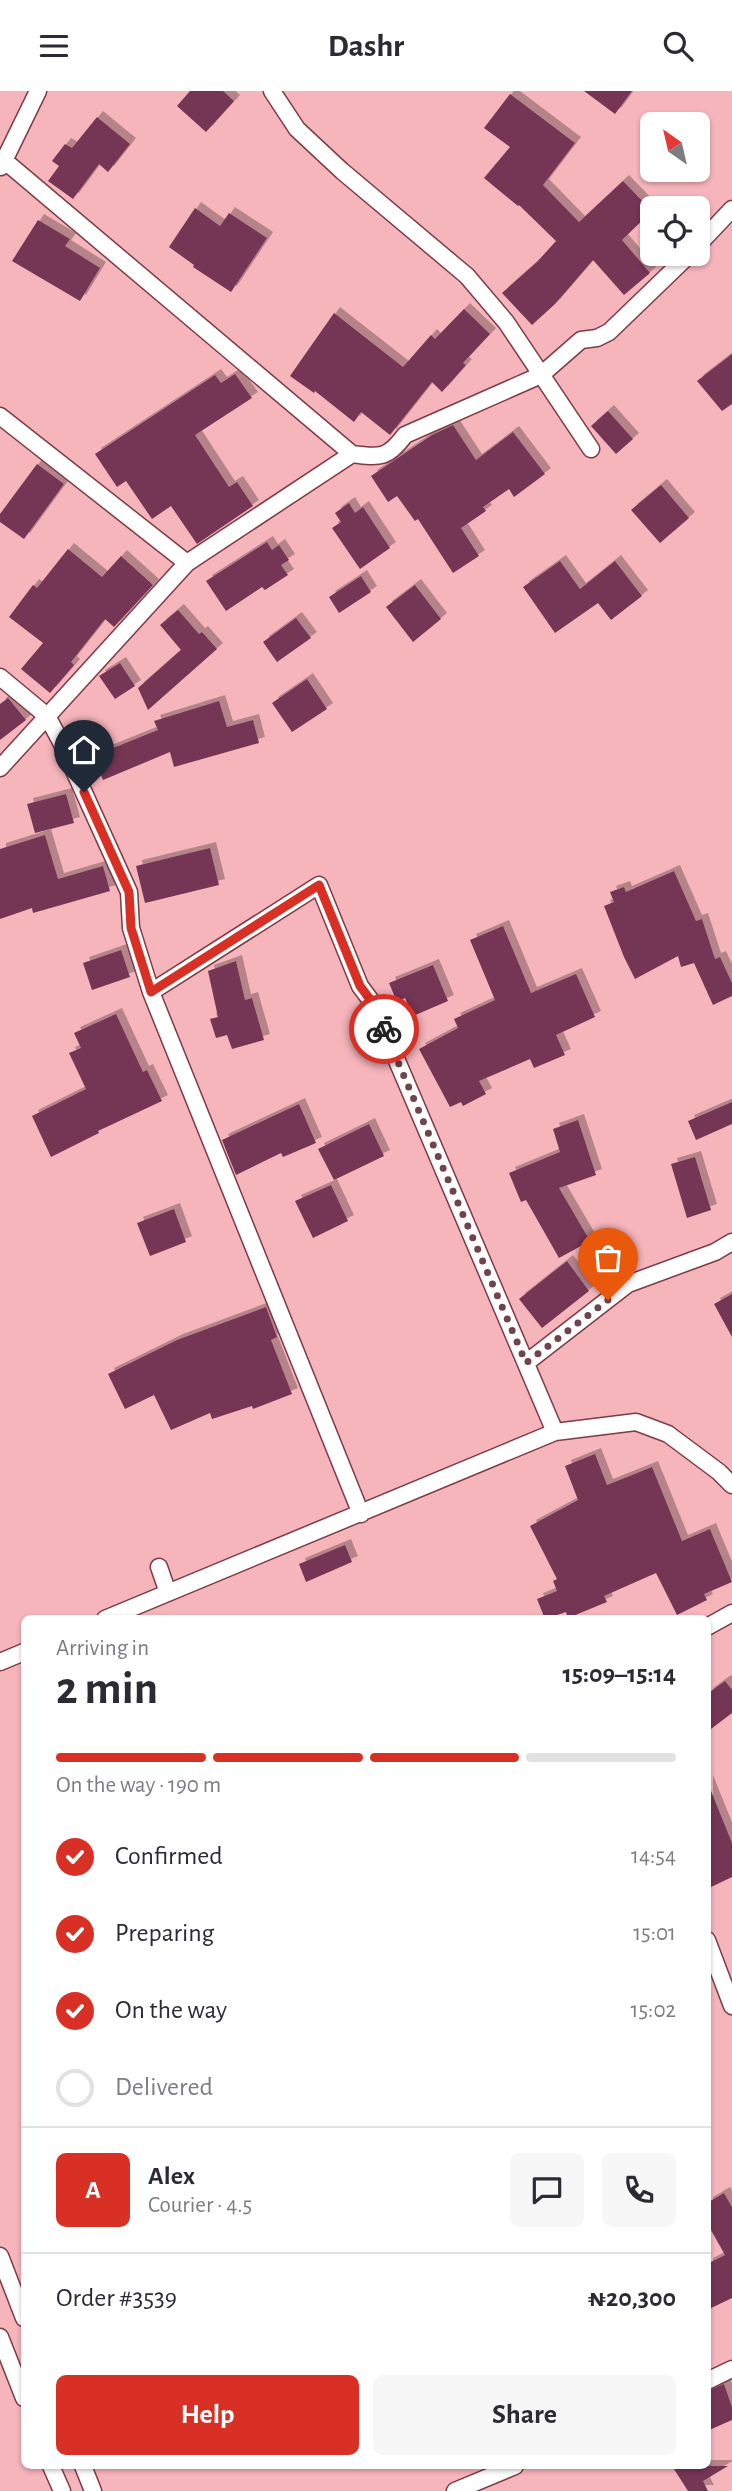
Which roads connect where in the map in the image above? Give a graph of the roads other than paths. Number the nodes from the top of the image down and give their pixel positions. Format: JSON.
{"nodes":[{"id":1,"x":38,"y":91,"type":"edge"},
{"id":2,"x":272,"y":91,"type":"edge"},
{"id":3,"x":3,"y":165,"type":"edge"},
{"id":4,"x":732,"y":209,"type":"edge"},
{"id":5,"x":710,"y":232,"type":"edge"},
{"id":6,"x":678,"y":266,"type":"edge"},
{"id":7,"x":541,"y":375,"type":"junction"},
{"id":8,"x":0,"y":416,"type":"edge"},
{"id":9,"x":591,"y":449,"type":"dead end"},
{"id":10,"x":352,"y":454,"type":"junction"},
{"id":11,"x":187,"y":563,"type":"junction"},
{"id":12,"x":0,"y":677,"type":"edge"},
{"id":13,"x":47,"y":716,"type":"junction"},
{"id":14,"x":0,"y":768,"type":"edge"},
{"id":15,"x":151,"y":992,"type":"junction"},
{"id":16,"x":732,"y":1242,"type":"edge"},
{"id":17,"x":526,"y":1363,"type":"junction"},
{"id":18,"x":555,"y":1432,"type":"junction"},
{"id":19,"x":725,"y":1468,"type":"edge"},
{"id":20,"x":732,"y":1486,"type":"edge"},
{"id":21,"x":361,"y":1514,"type":"junction"},
{"id":22,"x":159,"y":1567,"type":"dead end"},
{"id":23,"x":167,"y":1593,"type":"junction"},
{"id":24,"x":732,"y":1613,"type":"edge"},
{"id":25,"x":115,"y":1615,"type":"edge"},
{"id":26,"x":711,"y":1625,"type":"edge"},
{"id":27,"x":21,"y":1653,"type":"edge"},
{"id":28,"x":0,"y":1662,"type":"edge"},
{"id":29,"x":711,"y":1951,"type":"edge"},
{"id":30,"x":732,"y":2006,"type":"edge"},
{"id":31,"x":0,"y":2256,"type":"edge"},
{"id":32,"x":21,"y":2310,"type":"edge"},
{"id":33,"x":0,"y":2337,"type":"edge"},
{"id":34,"x":732,"y":2369,"type":"edge"},
{"id":35,"x":711,"y":2379,"type":"edge"},
{"id":36,"x":21,"y":2390,"type":"edge"},
{"id":37,"x":52,"y":2469,"type":"edge"},
{"id":38,"x":84,"y":2469,"type":"edge"},
{"id":39,"x":509,"y":2469,"type":"edge"},
{"id":40,"x":62,"y":2491,"type":"edge"},
{"id":41,"x":93,"y":2491,"type":"edge"},
{"id":42,"x":455,"y":2491,"type":"edge"}],
"edges":[{"from":1,"to":3,"type":"street"},
{"from":2,"to":7,"type":"street"},
{"from":3,"to":10,"type":"street"},
{"from":4,"to":5,"type":"street"},
{"from":6,"to":7,"type":"street"},
{"from":7,"to":9,"type":"street"},
{"from":7,"to":10,"type":"street"},
{"from":8,"to":11,"type":"street"},
{"from":10,"to":11,"type":"street"},
{"from":11,"to":13,"type":"street"},
{"from":12,"to":13,"type":"street"},
{"from":13,"to":14,"type":"street"},
{"from":13,"to":15,"type":"street"},
{"from":15,"to":17,"type":"street"},
{"from":15,"to":21,"type":"street"},
{"from":16,"to":17,"type":"street"},
{"from":17,"to":18,"type":"street"},
{"from":18,"to":19,"type":"street"},
{"from":18,"to":21,"type":"street"},
{"from":19,"to":20,"type":"street"},
{"from":21,"to":23,"type":"street"},
{"from":22,"to":23,"type":"street"},
{"from":23,"to":25,"type":"street"},
{"from":24,"to":26,"type":"street"},
{"from":27,"to":28,"type":"street"},
{"from":29,"to":30,"type":"street"},
{"from":31,"to":32,"type":"street"},
{"from":33,"to":36,"type":"street"},
{"from":34,"to":35,"type":"street"},
{"from":37,"to":40,"type":"street"},
{"from":38,"to":41,"type":"street"},
{"from":39,"to":42,"type":"street"}]}
